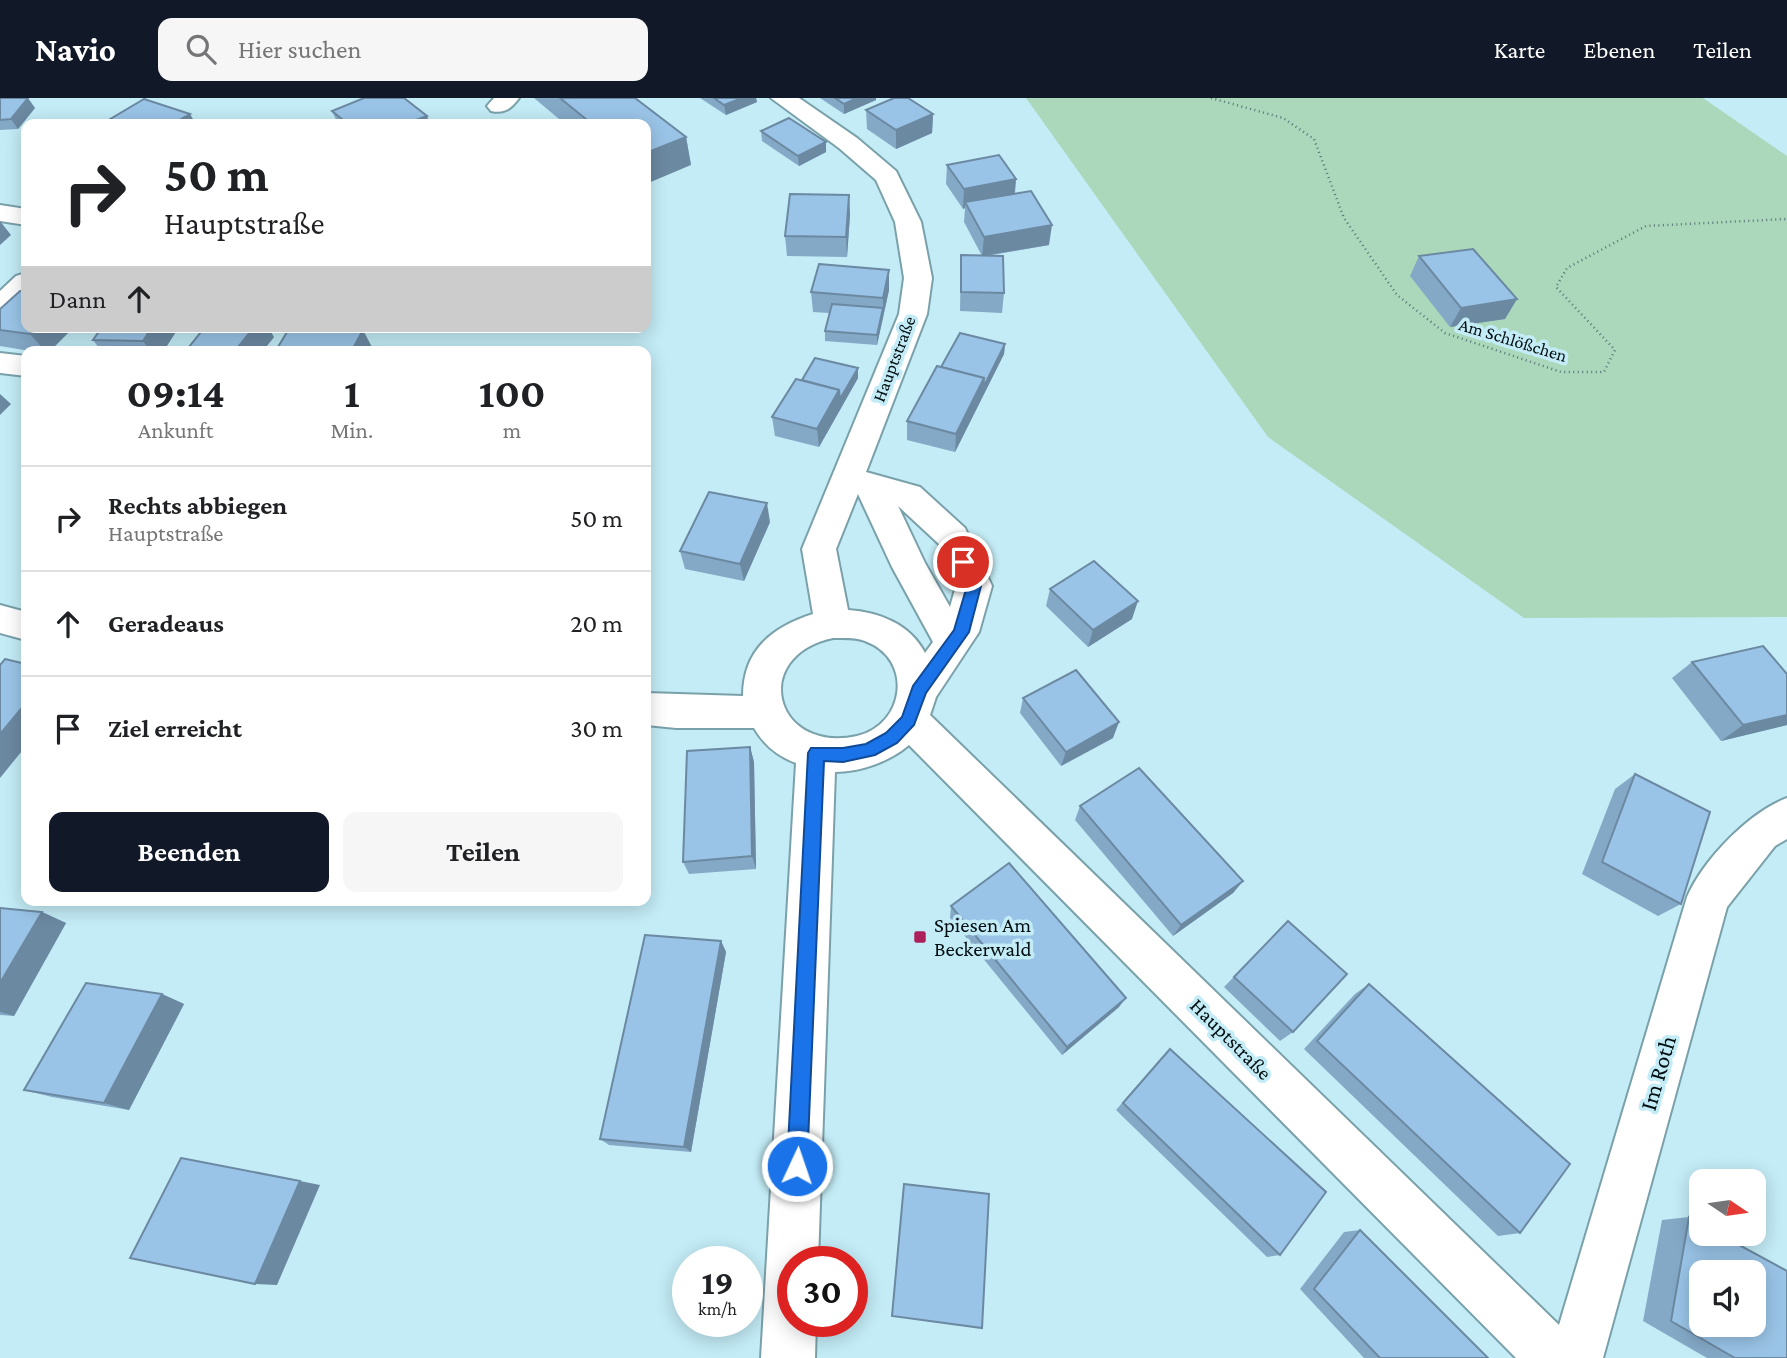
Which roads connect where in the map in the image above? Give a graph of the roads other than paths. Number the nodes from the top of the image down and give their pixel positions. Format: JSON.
{"nodes":[{"id":1,"x":783,"y":98,"type":"edge"},
{"id":2,"x":0,"y":213,"type":"edge"},
{"id":3,"x":21,"y":216,"type":"edge"},
{"id":4,"x":21,"y":287,"type":"edge"},
{"id":5,"x":0,"y":306,"type":"edge"},
{"id":6,"x":0,"y":363,"type":"edge"},
{"id":7,"x":21,"y":365,"type":"edge"},
{"id":8,"x":860,"y":482,"type":"junction"},
{"id":9,"x":0,"y":619,"type":"edge"},
{"id":10,"x":833,"y":624,"type":"junction"},
{"id":11,"x":21,"y":625,"type":"edge"},
{"id":12,"x":953,"y":644,"type":"junction"},
{"id":13,"x":914,"y":705,"type":"junction"},
{"id":14,"x":651,"y":710,"type":"edge"},
{"id":15,"x":765,"y":712,"type":"junction"},
{"id":16,"x":816,"y":753,"type":"junction"},
{"id":17,"x":1787,"y":816,"type":"edge"},
{"id":18,"x":788,"y":1358,"type":"edge"},
{"id":19,"x":1554,"y":1358,"type":"edge"},
{"id":20,"x":1576,"y":1358,"type":"edge"}],
"edges":[{"from":1,"to":8,"type":"street","name":"Hauptstraße"},
{"from":2,"to":3,"type":"street"},
{"from":4,"to":5,"type":"street"},
{"from":6,"to":7,"type":"street"},
{"from":8,"to":10,"type":"street","name":"Hauptstraße"},
{"from":8,"to":12,"type":"street"},
{"from":8,"to":12,"type":"street"},
{"from":9,"to":11,"type":"street"},
{"from":10,"to":13,"type":"street","name":"Hauptstraße"},
{"from":10,"to":15,"type":"street","name":"Hauptstraße"},
{"from":12,"to":13,"type":"street"},
{"from":13,"to":16,"type":"street"},
{"from":13,"to":19,"type":"street","name":"Hauptstraße"},
{"from":14,"to":15,"type":"street"},
{"from":15,"to":16,"type":"street"},
{"from":16,"to":18,"type":"street"},
{"from":17,"to":20,"type":"street","name":"Im Roth"}]}
